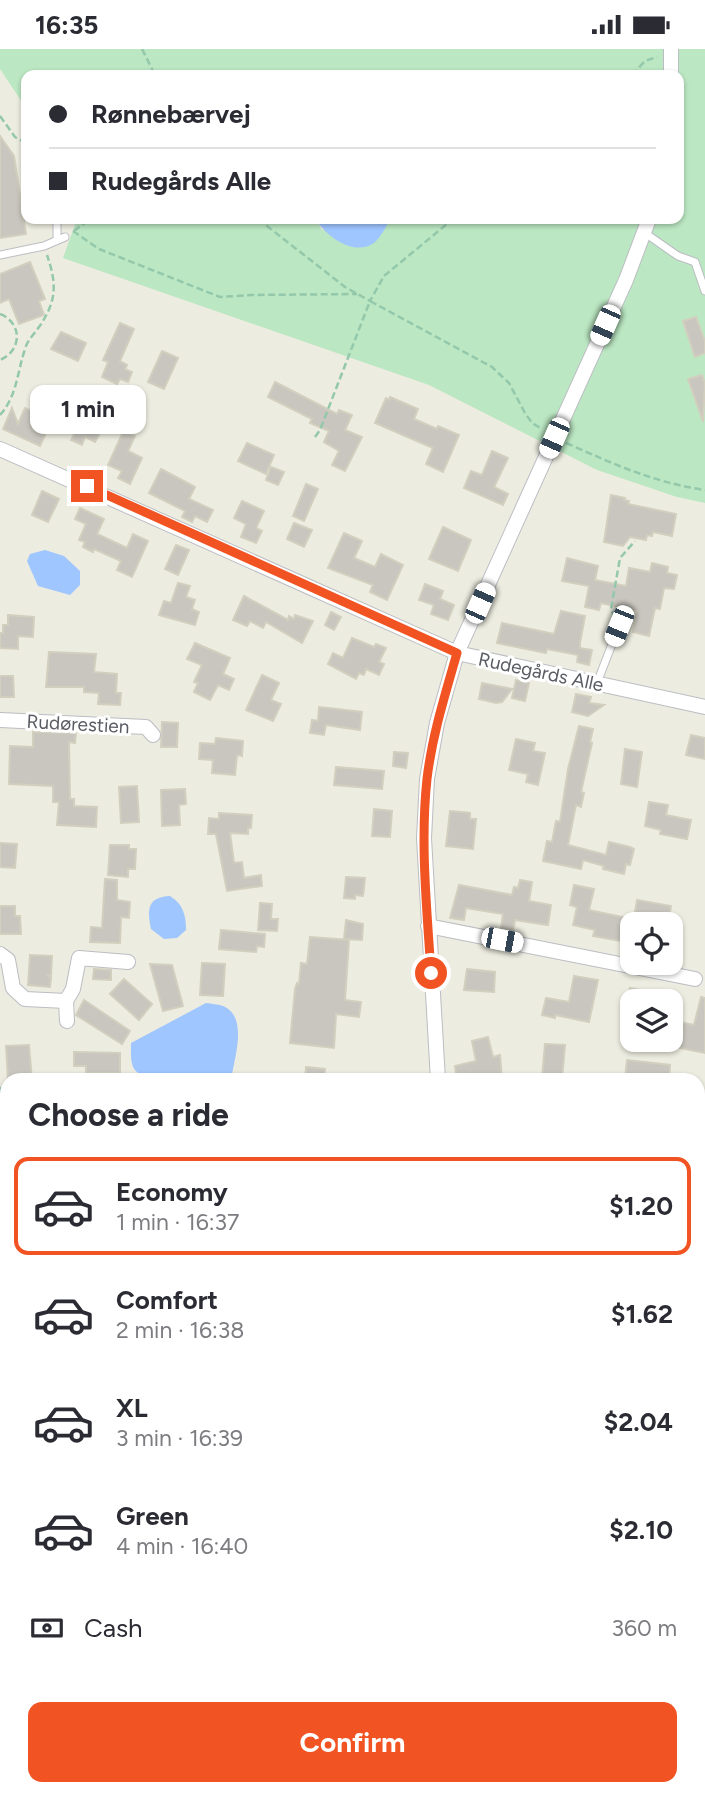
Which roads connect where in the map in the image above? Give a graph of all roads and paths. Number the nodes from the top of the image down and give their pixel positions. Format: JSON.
{"nodes":[{"id":1,"x":142,"y":49,"type":"edge"},
{"id":2,"x":671,"y":50,"type":"edge"},
{"id":3,"x":152,"y":70,"type":"edge"},
{"id":4,"x":637,"y":70,"type":"edge"},
{"id":5,"x":671,"y":70,"type":"edge"},
{"id":6,"x":0,"y":116,"type":"edge"},
{"id":7,"x":21,"y":140,"type":"edge"},
{"id":8,"x":57,"y":224,"type":"edge"},
{"id":9,"x":83,"y":224,"type":"edge"},
{"id":10,"x":264,"y":224,"type":"edge"},
{"id":11,"x":447,"y":224,"type":"edge"},
{"id":12,"x":647,"y":226,"type":"edge"},
{"id":13,"x":73,"y":231,"type":"junction"},
{"id":14,"x":65,"y":237,"type":"joint"},
{"id":15,"x":57,"y":240,"type":"junction"},
{"id":16,"x":44,"y":246,"type":"junction"},
{"id":17,"x":0,"y":255,"type":"edge"},
{"id":18,"x":705,"y":292,"type":"edge"},
{"id":19,"x":358,"y":294,"type":"junction"},
{"id":20,"x":370,"y":301,"type":"junction"},
{"id":21,"x":0,"y":314,"type":"edge"},
{"id":22,"x":18,"y":340,"type":"junction"},
{"id":23,"x":26,"y":346,"type":"junction"},
{"id":24,"x":0,"y":360,"type":"edge"},
{"id":25,"x":0,"y":415,"type":"edge"},
{"id":26,"x":315,"y":437,"type":"dead end"},
{"id":27,"x":554,"y":438,"type":"junction"},
{"id":28,"x":0,"y":449,"type":"edge"},
{"id":29,"x":705,"y":489,"type":"edge"},
{"id":30,"x":635,"y":541,"type":"dead end"},
{"id":31,"x":619,"y":626,"type":"joint"},
{"id":32,"x":457,"y":653,"type":"junction"},
{"id":33,"x":597,"y":684,"type":"junction"},
{"id":34,"x":705,"y":707,"type":"edge"},
{"id":35,"x":0,"y":720,"type":"edge"},
{"id":36,"x":153,"y":735,"type":"dead end"},
{"id":37,"x":428,"y":926,"type":"junction"},
{"id":38,"x":0,"y":954,"type":"edge"},
{"id":39,"x":128,"y":962,"type":"dead end"},
{"id":40,"x":695,"y":979,"type":"dead end"},
{"id":41,"x":66,"y":1002,"type":"junction"},
{"id":42,"x":67,"y":1021,"type":"dead end"},
{"id":43,"x":438,"y":1073,"type":"edge"}],
"edges":[{"from":1,"to":3,"type":"path"},
{"from":2,"to":4,"type":"path"},
{"from":2,"to":5,"type":"street"},
{"from":6,"to":7,"type":"path"},
{"from":8,"to":15,"type":"lane"},
{"from":9,"to":13,"type":"path"},
{"from":10,"to":19,"type":"path"},
{"from":11,"to":20,"type":"path"},
{"from":12,"to":18,"type":"lane"},
{"from":12,"to":27,"type":"street"},
{"from":13,"to":14,"type":"path"},
{"from":13,"to":19,"type":"path"},
{"from":14,"to":15,"type":"lane"},
{"from":15,"to":16,"type":"lane"},
{"from":16,"to":17,"type":"lane"},
{"from":16,"to":23,"type":"path"},
{"from":19,"to":20,"type":"path"},
{"from":20,"to":26,"type":"path"},
{"from":20,"to":27,"type":"path"},
{"from":21,"to":22,"type":"path"},
{"from":22,"to":23,"type":"path"},
{"from":22,"to":24,"type":"path"},
{"from":23,"to":25,"type":"path"},
{"from":27,"to":29,"type":"path"},
{"from":27,"to":32,"type":"street"},
{"from":28,"to":32,"type":"street","name":"Rudegårds Alle"},
{"from":30,"to":31,"type":"path"},
{"from":31,"to":33,"type":"lane"},
{"from":32,"to":33,"type":"street","name":"Rudegårds Alle"},
{"from":32,"to":37,"type":"street"},
{"from":33,"to":34,"type":"street","name":"Rudegårds Alle"},
{"from":35,"to":36,"type":"street","name":"Rudørestien"},
{"from":37,"to":40,"type":"street"},
{"from":37,"to":43,"type":"street"},
{"from":38,"to":41,"type":"street"},
{"from":39,"to":41,"type":"street"},
{"from":41,"to":42,"type":"street"}]}
